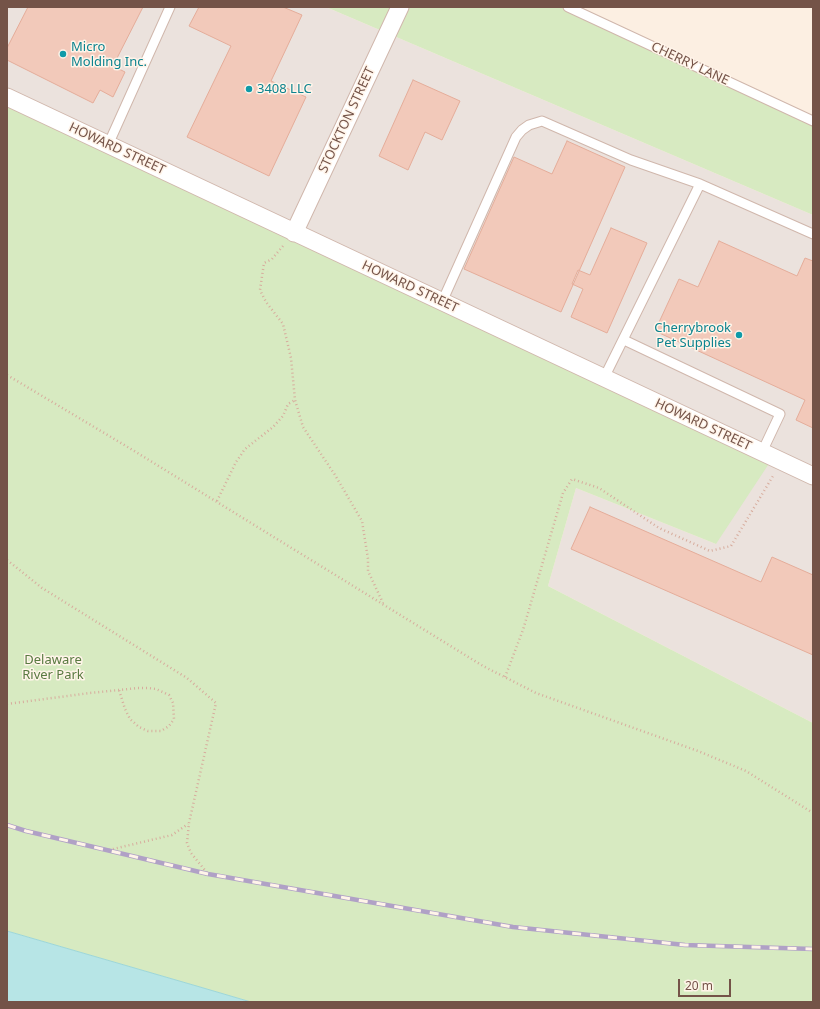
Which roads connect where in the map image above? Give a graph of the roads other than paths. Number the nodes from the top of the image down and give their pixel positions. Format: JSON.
{"nodes":[{"id":1,"x":170,"y":7,"type":"edge"},
{"id":2,"x":400,"y":7,"type":"edge"},
{"id":3,"x":568,"y":7,"type":"edge"},
{"id":4,"x":7,"y":97,"type":"edge"},
{"id":5,"x":813,"y":121,"type":"edge"},
{"id":6,"x":108,"y":144,"type":"junction"},
{"id":7,"x":700,"y":184,"type":"junction"},
{"id":8,"x":294,"y":233,"type":"junction"},
{"id":9,"x":813,"y":234,"type":"edge"},
{"id":10,"x":442,"y":302,"type":"junction"},
{"id":11,"x":624,"y":340,"type":"junction"},
{"id":12,"x":604,"y":378,"type":"junction"},
{"id":13,"x":762,"y":452,"type":"junction"},
{"id":14,"x":813,"y":476,"type":"edge"}],
"edges":[{"from":1,"to":6,"type":"lane"},
{"from":2,"to":8,"type":"street","name":"STOCKTON STREET"},
{"from":3,"to":5,"type":"lane","name":"CHERRY LANE"},
{"from":4,"to":6,"type":"street","name":"HOWARD STREET"},
{"from":6,"to":8,"type":"street","name":"HOWARD STREET"},
{"from":7,"to":9,"type":"lane"},
{"from":7,"to":10,"type":"lane"},
{"from":7,"to":11,"type":"lane"},
{"from":8,"to":10,"type":"street","name":"HOWARD STREET"},
{"from":10,"to":12,"type":"street","name":"HOWARD STREET"},
{"from":11,"to":12,"type":"lane"},
{"from":11,"to":13,"type":"lane"},
{"from":12,"to":13,"type":"street","name":"HOWARD STREET"},
{"from":13,"to":14,"type":"street","name":"HOWARD STREET"}]}
